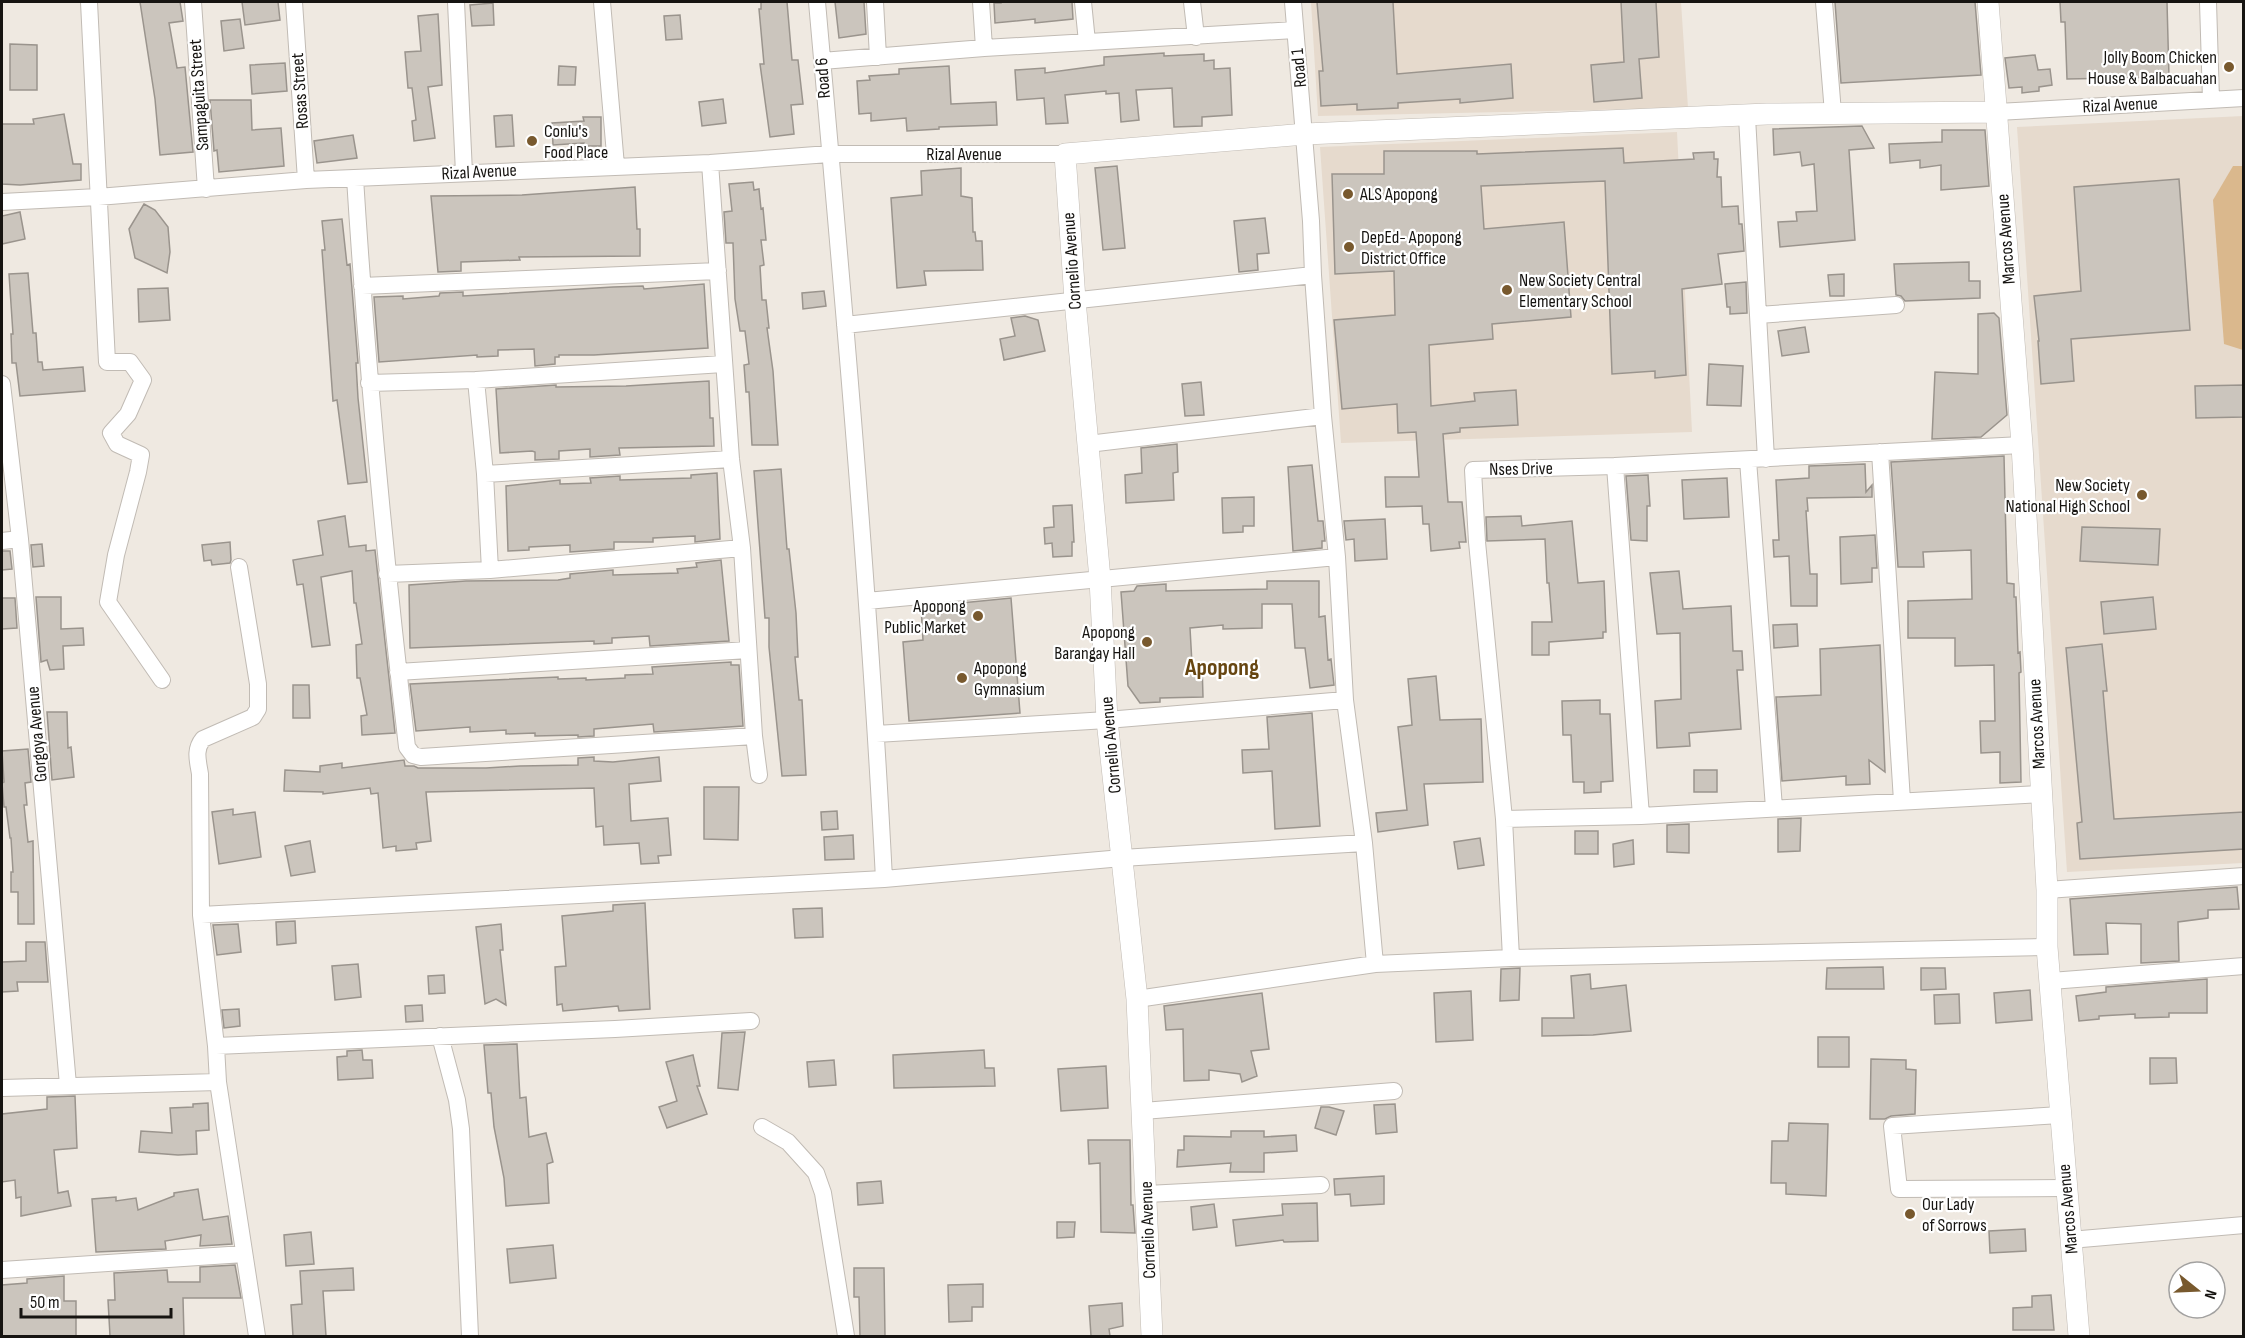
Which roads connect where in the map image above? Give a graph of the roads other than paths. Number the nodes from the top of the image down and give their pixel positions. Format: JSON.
{"nodes":[{"id":1,"x":88,"y":2,"type":"edge"},
{"id":2,"x":193,"y":2,"type":"edge"},
{"id":3,"x":294,"y":2,"type":"edge"},
{"id":4,"x":456,"y":2,"type":"edge"},
{"id":5,"x":602,"y":2,"type":"edge"},
{"id":6,"x":817,"y":2,"type":"edge"},
{"id":7,"x":875,"y":2,"type":"edge"},
{"id":8,"x":981,"y":2,"type":"edge"},
{"id":9,"x":1083,"y":2,"type":"edge"},
{"id":10,"x":1192,"y":2,"type":"edge"},
{"id":11,"x":1293,"y":2,"type":"edge"},
{"id":12,"x":1824,"y":2,"type":"edge"},
{"id":13,"x":1988,"y":2,"type":"edge"},
{"id":14,"x":2208,"y":2,"type":"edge"},
{"id":15,"x":1295,"y":30,"type":"junction"},
{"id":16,"x":1196,"y":37,"type":"junction"},
{"id":17,"x":1087,"y":42,"type":"junction"},
{"id":18,"x":984,"y":48,"type":"junction"},
{"id":19,"x":878,"y":57,"type":"junction"},
{"id":20,"x":822,"y":61,"type":"junction"},
{"id":21,"x":2244,"y":98,"type":"edge"},
{"id":22,"x":2211,"y":100,"type":"junction"},
{"id":23,"x":1997,"y":112,"type":"junction"},
{"id":24,"x":1833,"y":113,"type":"junction"},
{"id":25,"x":1747,"y":117,"type":"junction"},
{"id":26,"x":1305,"y":134,"type":"junction"},
{"id":27,"x":829,"y":154,"type":"junction"},
{"id":28,"x":1065,"y":154,"type":"junction"},
{"id":29,"x":710,"y":163,"type":"junction"},
{"id":30,"x":616,"y":166,"type":"junction"},
{"id":31,"x":464,"y":173,"type":"junction"},
{"id":32,"x":355,"y":178,"type":"junction"},
{"id":33,"x":306,"y":180,"type":"junction"},
{"id":34,"x":206,"y":189,"type":"junction"},
{"id":35,"x":98,"y":197,"type":"junction"},
{"id":36,"x":2,"y":202,"type":"edge"},
{"id":37,"x":718,"y":271,"type":"junction"},
{"id":38,"x":1313,"y":275,"type":"junction"},
{"id":39,"x":362,"y":286,"type":"junction"},
{"id":40,"x":1075,"y":300,"type":"junction"},
{"id":41,"x":1896,"y":305,"type":"dead end"},
{"id":42,"x":1758,"y":315,"type":"junction"},
{"id":43,"x":846,"y":325,"type":"junction"},
{"id":44,"x":723,"y":364,"type":"junction"},
{"id":45,"x":476,"y":380,"type":"junction"},
{"id":46,"x":369,"y":383,"type":"junction"},
{"id":47,"x":2,"y":384,"type":"edge"},
{"id":48,"x":1323,"y":416,"type":"junction"},
{"id":49,"x":1088,"y":444,"type":"junction"},
{"id":50,"x":2022,"y":445,"type":"junction"},
{"id":51,"x":1880,"y":453,"type":"junction"},
{"id":52,"x":731,"y":459,"type":"junction"},
{"id":53,"x":1748,"y":459,"type":"junction"},
{"id":54,"x":1766,"y":459,"type":"junction"},
{"id":55,"x":1615,"y":466,"type":"junction"},
{"id":56,"x":485,"y":474,"type":"junction"},
{"id":57,"x":20,"y":539,"type":"junction"},
{"id":58,"x":2,"y":541,"type":"edge"},
{"id":59,"x":742,"y":548,"type":"junction"},
{"id":60,"x":1337,"y":557,"type":"junction"},
{"id":61,"x":239,"y":567,"type":"dead end"},
{"id":62,"x":490,"y":570,"type":"junction"},
{"id":63,"x":387,"y":574,"type":"junction"},
{"id":64,"x":1100,"y":579,"type":"junction"},
{"id":65,"x":867,"y":601,"type":"junction"},
{"id":66,"x":748,"y":650,"type":"junction"},
{"id":67,"x":398,"y":672,"type":"junction"},
{"id":68,"x":162,"y":680,"type":"dead end"},
{"id":69,"x":1345,"y":700,"type":"junction"},
{"id":70,"x":1107,"y":720,"type":"junction"},
{"id":71,"x":876,"y":734,"type":"junction"},
{"id":72,"x":754,"y":736,"type":"junction"},
{"id":73,"x":759,"y":775,"type":"dead end"},
{"id":74,"x":2041,"y":794,"type":"junction"},
{"id":75,"x":1902,"y":801,"type":"junction"},
{"id":76,"x":1774,"y":808,"type":"junction"},
{"id":77,"x":1641,"y":816,"type":"junction"},
{"id":78,"x":1503,"y":819,"type":"junction"},
{"id":79,"x":1364,"y":843,"type":"junction"},
{"id":80,"x":1122,"y":858,"type":"junction"},
{"id":81,"x":2244,"y":876,"type":"edge"},
{"id":82,"x":884,"y":879,"type":"junction"},
{"id":83,"x":2047,"y":890,"type":"junction"},
{"id":84,"x":201,"y":915,"type":"junction"},
{"id":85,"x":2047,"y":947,"type":"junction"},
{"id":86,"x":1511,"y":958,"type":"junction"},
{"id":87,"x":1375,"y":964,"type":"junction"},
{"id":88,"x":2244,"y":966,"type":"edge"},
{"id":89,"x":2051,"y":981,"type":"junction"},
{"id":90,"x":1137,"y":999,"type":"junction"},
{"id":91,"x":751,"y":1021,"type":"dead end"},
{"id":92,"x":440,"y":1036,"type":"junction"},
{"id":93,"x":216,"y":1046,"type":"junction"},
{"id":94,"x":218,"y":1082,"type":"junction"},
{"id":95,"x":68,"y":1085,"type":"junction"},
{"id":96,"x":2,"y":1088,"type":"edge"},
{"id":97,"x":1394,"y":1091,"type":"dead end"},
{"id":98,"x":1143,"y":1112,"type":"junction"},
{"id":99,"x":2060,"y":1115,"type":"junction"},
{"id":100,"x":762,"y":1127,"type":"dead end"},
{"id":101,"x":1321,"y":1185,"type":"dead end"},
{"id":102,"x":2066,"y":1188,"type":"junction"},
{"id":103,"x":1147,"y":1194,"type":"junction"},
{"id":104,"x":2244,"y":1225,"type":"edge"},
{"id":105,"x":2070,"y":1240,"type":"junction"},
{"id":106,"x":244,"y":1254,"type":"junction"},
{"id":107,"x":2,"y":1270,"type":"edge"},
{"id":108,"x":258,"y":1336,"type":"edge"},
{"id":109,"x":470,"y":1336,"type":"edge"},
{"id":110,"x":846,"y":1336,"type":"edge"},
{"id":111,"x":1152,"y":1336,"type":"edge"},
{"id":112,"x":2079,"y":1336,"type":"edge"}],
"edges":[{"from":1,"to":35,"type":"street"},
{"from":2,"to":34,"type":"street","name":"Sampaguita Street"},
{"from":3,"to":33,"type":"street","name":"Rosas Street"},
{"from":4,"to":31,"type":"street"},
{"from":5,"to":30,"type":"street"},
{"from":6,"to":20,"type":"street","name":"Road 6"},
{"from":7,"to":19,"type":"street"},
{"from":8,"to":18,"type":"street"},
{"from":9,"to":17,"type":"street"},
{"from":10,"to":16,"type":"street"},
{"from":11,"to":15,"type":"street","name":"Road 1"},
{"from":12,"to":24,"type":"street"},
{"from":13,"to":23,"type":"street","name":"Marcos Avenue"},
{"from":14,"to":22,"type":"street"},
{"from":15,"to":16,"type":"street"},
{"from":15,"to":26,"type":"street","name":"Road 1"},
{"from":16,"to":17,"type":"street"},
{"from":17,"to":18,"type":"street"},
{"from":18,"to":19,"type":"street"},
{"from":19,"to":20,"type":"street"},
{"from":20,"to":27,"type":"street","name":"Road 6"},
{"from":21,"to":22,"type":"street","name":"Rizal Avenue"},
{"from":22,"to":23,"type":"street","name":"Rizal Avenue"},
{"from":23,"to":24,"type":"street"},
{"from":23,"to":50,"type":"street","name":"Marcos Avenue"},
{"from":24,"to":25,"type":"street"},
{"from":25,"to":26,"type":"street"},
{"from":25,"to":42,"type":"street"},
{"from":26,"to":28,"type":"street"},
{"from":26,"to":38,"type":"street","name":"Road 1"},
{"from":27,"to":28,"type":"street","name":"Rizal Avenue"},
{"from":27,"to":29,"type":"street","name":"Rizal Avenue"},
{"from":27,"to":43,"type":"street","name":"Road 6"},
{"from":28,"to":40,"type":"street","name":"Cornelio Avenue"},
{"from":29,"to":30,"type":"street","name":"Rizal Avenue"},
{"from":29,"to":37,"type":"street"},
{"from":30,"to":31,"type":"street","name":"Rizal Avenue"},
{"from":31,"to":32,"type":"street","name":"Rizal Avenue"},
{"from":32,"to":33,"type":"street","name":"Rizal Avenue"},
{"from":32,"to":39,"type":"street"},
{"from":33,"to":34,"type":"street","name":"Rizal Avenue"},
{"from":34,"to":35,"type":"street","name":"Rizal Avenue"},
{"from":35,"to":36,"type":"street","name":"Rizal Avenue"},
{"from":35,"to":68,"type":"street"},
{"from":37,"to":39,"type":"street"},
{"from":37,"to":44,"type":"street"},
{"from":38,"to":40,"type":"street"},
{"from":38,"to":48,"type":"street","name":"Road 1"},
{"from":39,"to":46,"type":"street"},
{"from":40,"to":43,"type":"street"},
{"from":40,"to":49,"type":"street","name":"Cornelio Avenue"},
{"from":41,"to":42,"type":"street"},
{"from":42,"to":54,"type":"street"},
{"from":43,"to":65,"type":"street","name":"Road 6"},
{"from":44,"to":45,"type":"street"},
{"from":44,"to":52,"type":"street"},
{"from":45,"to":46,"type":"street"},
{"from":45,"to":56,"type":"street"},
{"from":46,"to":63,"type":"street"},
{"from":47,"to":57,"type":"street","name":"Gorgoya Avenue"},
{"from":48,"to":49,"type":"street"},
{"from":48,"to":60,"type":"street","name":"Road 1"},
{"from":49,"to":64,"type":"street","name":"Cornelio Avenue"},
{"from":50,"to":51,"type":"street","name":"Nses Drive"},
{"from":50,"to":74,"type":"street","name":"Marcos Avenue"},
{"from":51,"to":54,"type":"street","name":"Nses Drive"},
{"from":51,"to":75,"type":"street"},
{"from":52,"to":56,"type":"street"},
{"from":52,"to":59,"type":"street"},
{"from":53,"to":54,"type":"street","name":"Nses Drive"},
{"from":53,"to":55,"type":"street","name":"Nses Drive"},
{"from":53,"to":76,"type":"street"},
{"from":55,"to":77,"type":"street"},
{"from":55,"to":78,"type":"street","name":"Nses Drive"},
{"from":56,"to":62,"type":"street"},
{"from":57,"to":58,"type":"street"},
{"from":57,"to":95,"type":"street","name":"Gorgoya Avenue"},
{"from":59,"to":62,"type":"street"},
{"from":59,"to":66,"type":"street"},
{"from":60,"to":64,"type":"street"},
{"from":60,"to":69,"type":"street","name":"Road 1"},
{"from":61,"to":84,"type":"street"},
{"from":62,"to":63,"type":"street"},
{"from":63,"to":67,"type":"street"},
{"from":64,"to":65,"type":"street"},
{"from":64,"to":70,"type":"street","name":"Cornelio Avenue"},
{"from":65,"to":71,"type":"street","name":"Road 6"},
{"from":66,"to":67,"type":"street"},
{"from":66,"to":72,"type":"street"},
{"from":67,"to":72,"type":"street"},
{"from":69,"to":70,"type":"street"},
{"from":69,"to":79,"type":"street","name":"Road 1"},
{"from":70,"to":71,"type":"street"},
{"from":70,"to":80,"type":"street","name":"Cornelio Avenue"},
{"from":71,"to":82,"type":"street","name":"Road 6"},
{"from":72,"to":73,"type":"street"},
{"from":74,"to":75,"type":"street"},
{"from":74,"to":83,"type":"street","name":"Marcos Avenue"},
{"from":75,"to":76,"type":"street"},
{"from":76,"to":77,"type":"street"},
{"from":77,"to":78,"type":"street"},
{"from":78,"to":86,"type":"street","name":"Nses Drive"},
{"from":79,"to":80,"type":"street"},
{"from":79,"to":87,"type":"street","name":"Road 1"},
{"from":80,"to":82,"type":"street"},
{"from":80,"to":90,"type":"street","name":"Cornelio Avenue"},
{"from":81,"to":83,"type":"street"},
{"from":82,"to":84,"type":"street"},
{"from":83,"to":85,"type":"street","name":"Marcos Avenue"},
{"from":84,"to":93,"type":"street"},
{"from":85,"to":86,"type":"street"},
{"from":85,"to":89,"type":"street","name":"Marcos Avenue"},
{"from":86,"to":87,"type":"street"},
{"from":87,"to":90,"type":"street"},
{"from":88,"to":89,"type":"street"},
{"from":89,"to":99,"type":"street","name":"Marcos Avenue"},
{"from":90,"to":98,"type":"street","name":"Cornelio Avenue"},
{"from":91,"to":92,"type":"street"},
{"from":92,"to":93,"type":"street"},
{"from":92,"to":109,"type":"street"},
{"from":93,"to":94,"type":"street"},
{"from":94,"to":95,"type":"street"},
{"from":94,"to":106,"type":"street"},
{"from":95,"to":96,"type":"street"},
{"from":97,"to":98,"type":"street"},
{"from":98,"to":103,"type":"street","name":"Cornelio Avenue"},
{"from":99,"to":102,"type":"street","name":"Marcos Avenue"},
{"from":99,"to":102,"type":"street"},
{"from":100,"to":110,"type":"street"},
{"from":101,"to":103,"type":"street"},
{"from":102,"to":105,"type":"street","name":"Marcos Avenue"},
{"from":103,"to":111,"type":"street","name":"Cornelio Avenue"},
{"from":104,"to":105,"type":"street"},
{"from":105,"to":112,"type":"street","name":"Marcos Avenue"},
{"from":106,"to":107,"type":"street"},
{"from":106,"to":108,"type":"street"}]}
